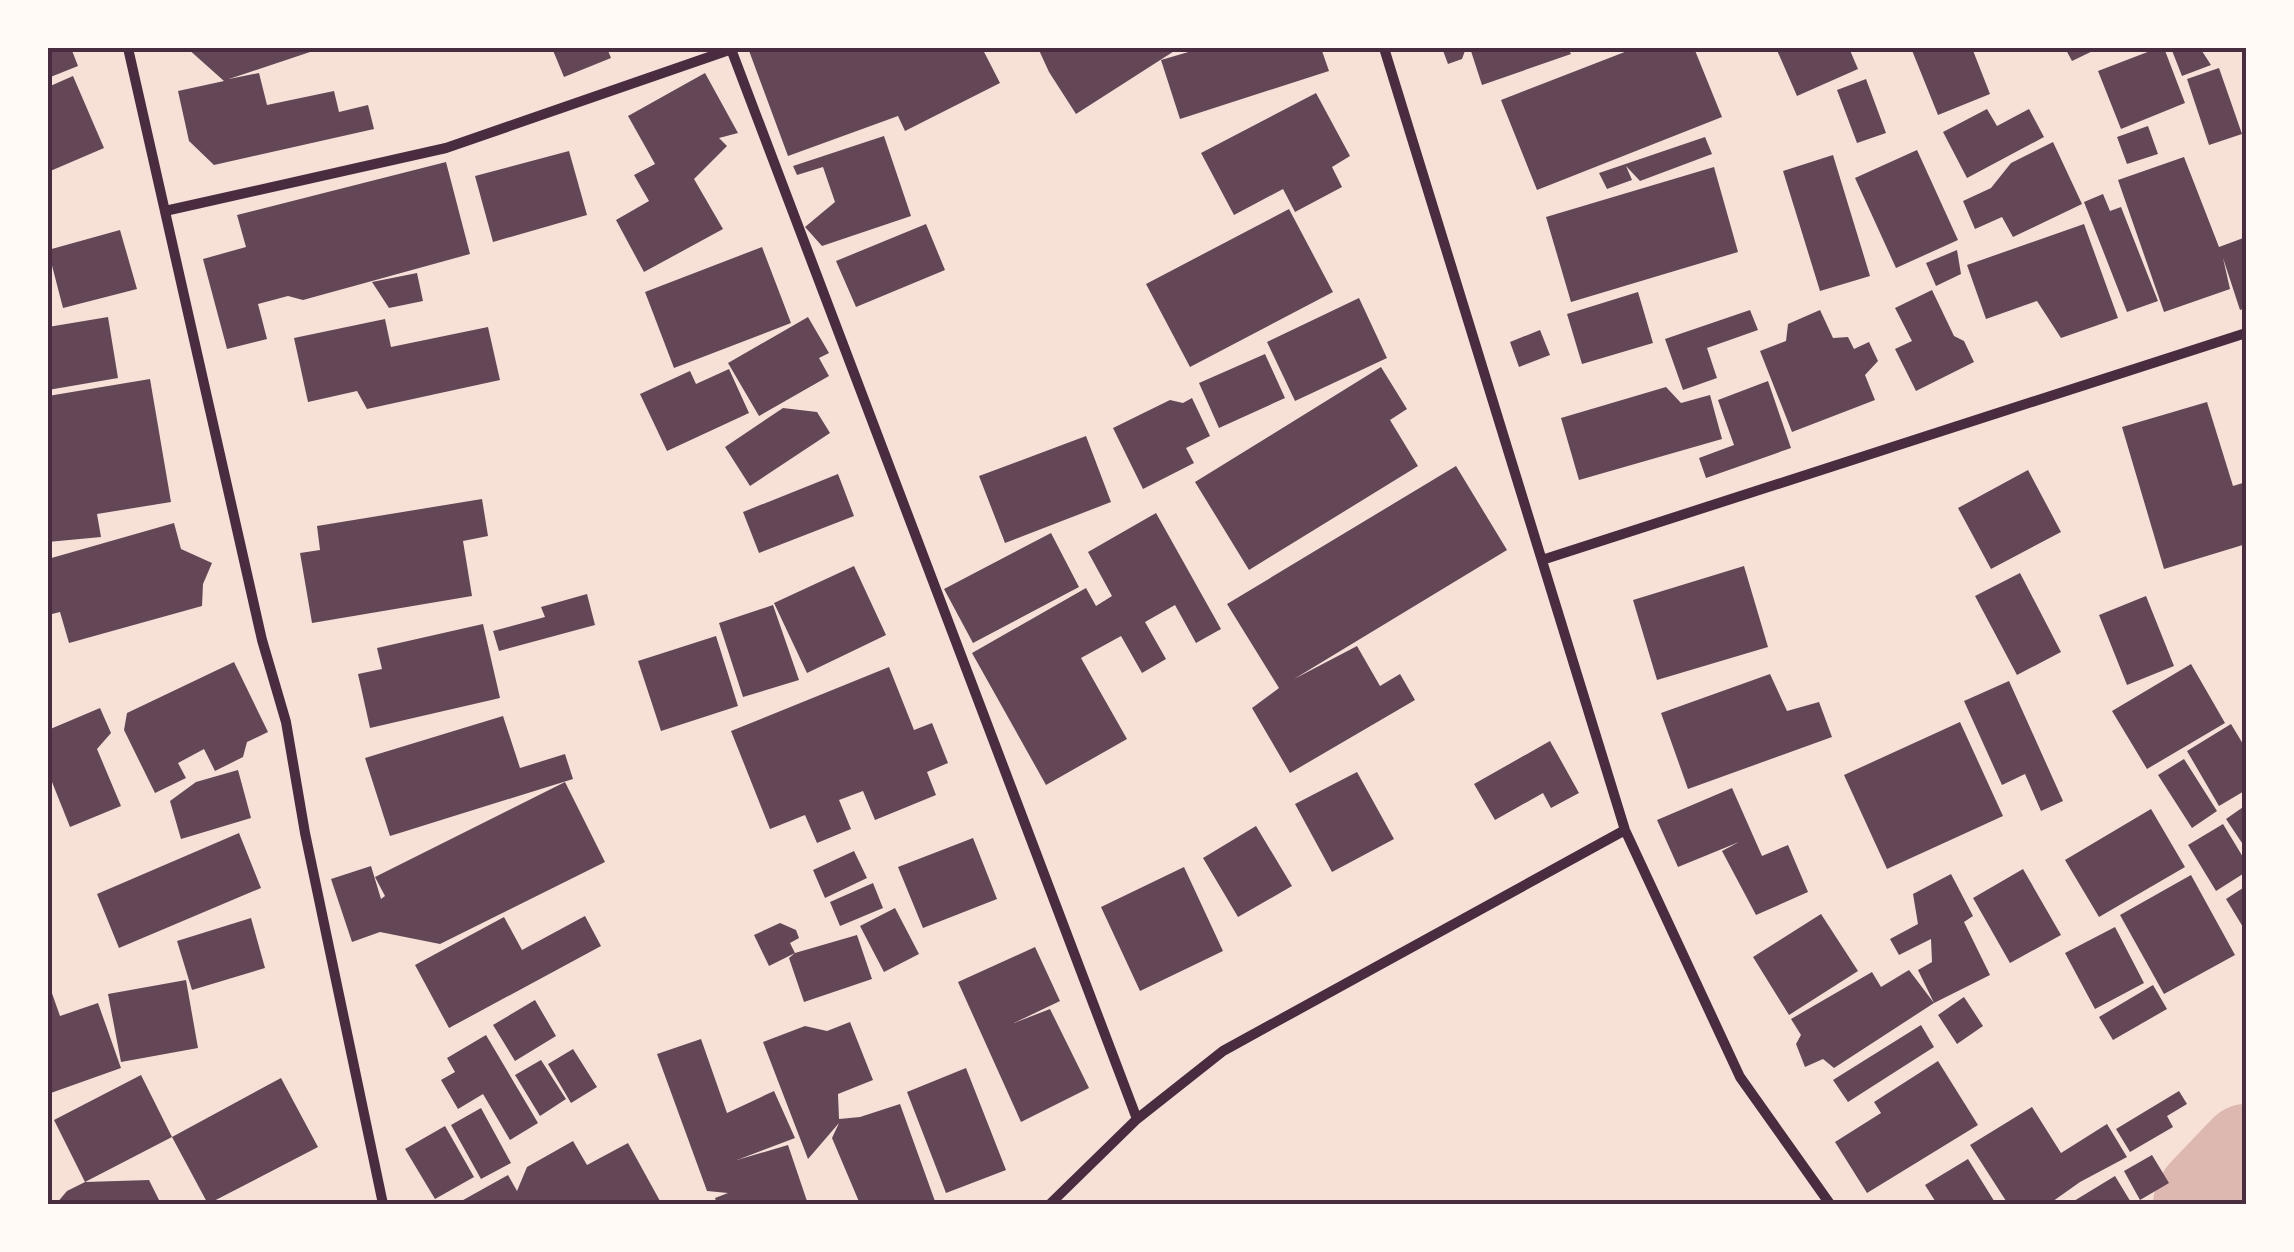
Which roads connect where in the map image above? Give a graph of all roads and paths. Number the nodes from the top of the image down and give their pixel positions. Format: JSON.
{"nodes":[{"id":1,"x":128,"y":48,"type":"edge"},
{"id":2,"x":734,"y":48,"type":"edge"},
{"id":3,"x":1384,"y":48,"type":"edge"},
{"id":4,"x":165,"y":210,"type":"junction"},
{"id":5,"x":2246,"y":333,"type":"edge"},
{"id":6,"x":1542,"y":560,"type":"junction"},
{"id":7,"x":1625,"y":830,"type":"junction"},
{"id":8,"x":1137,"y":1119,"type":"junction"},
{"id":9,"x":382,"y":1204,"type":"edge"},
{"id":10,"x":1050,"y":1204,"type":"edge"},
{"id":11,"x":1830,"y":1204,"type":"edge"}],
"edges":[{"from":1,"to":4,"type":"street"},
{"from":2,"to":4,"type":"street"},
{"from":2,"to":8,"type":"street"},
{"from":3,"to":6,"type":"street"},
{"from":4,"to":9,"type":"street"},
{"from":5,"to":6,"type":"street"},
{"from":6,"to":7,"type":"street"},
{"from":7,"to":8,"type":"street"},
{"from":7,"to":11,"type":"street"},
{"from":8,"to":10,"type":"street"}]}
